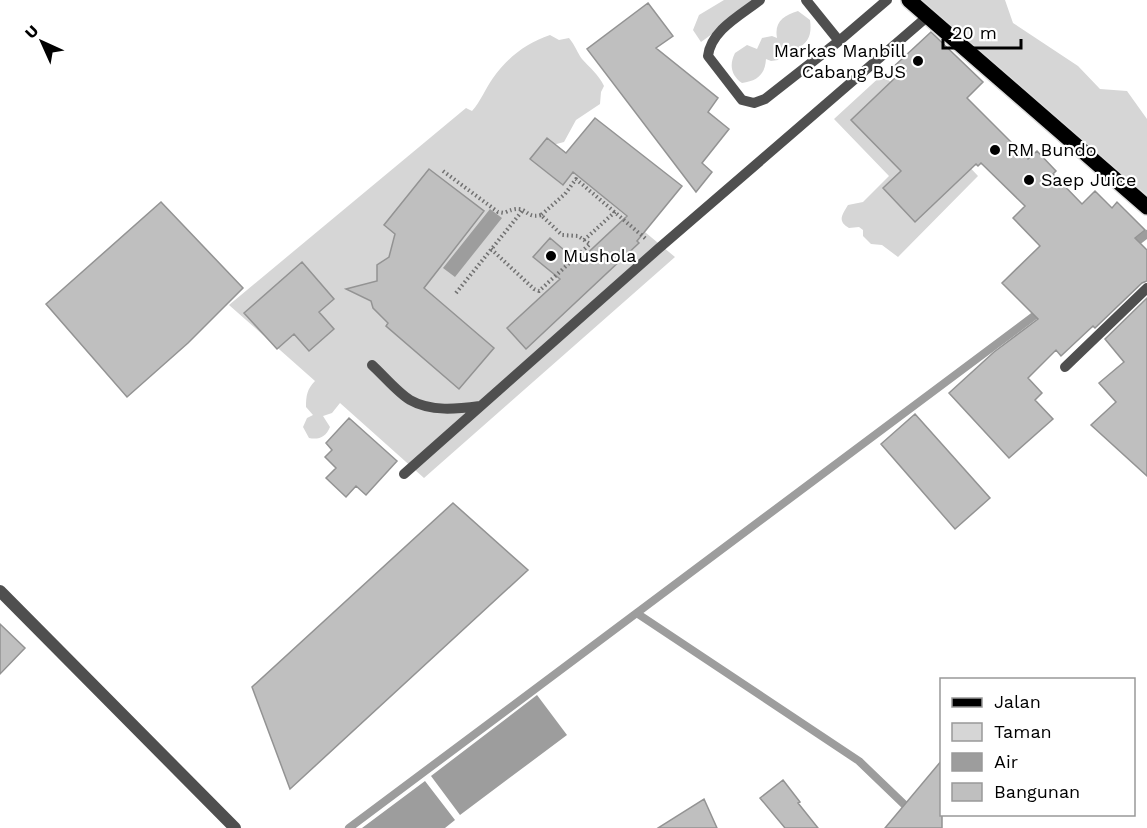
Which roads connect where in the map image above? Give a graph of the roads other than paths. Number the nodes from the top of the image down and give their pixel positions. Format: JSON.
{"nodes":[{"id":1,"x":760,"y":0,"type":"edge"},
{"id":2,"x":806,"y":0,"type":"edge"},
{"id":3,"x":887,"y":0,"type":"edge"},
{"id":4,"x":909,"y":0,"type":"edge"},
{"id":5,"x":928,"y":16,"type":"junction"},
{"id":6,"x":839,"y":41,"type":"junction"},
{"id":7,"x":1147,"y":207,"type":"edge"},
{"id":8,"x":1147,"y":288,"type":"edge"},
{"id":9,"x":372,"y":365,"type":"dead end"},
{"id":10,"x":1065,"y":367,"type":"dead end"},
{"id":11,"x":480,"y":406,"type":"junction"},
{"id":12,"x":404,"y":474,"type":"dead end"},
{"id":13,"x":0,"y":591,"type":"edge"},
{"id":14,"x":235,"y":828,"type":"edge"}],
"edges":[{"from":1,"to":6,"type":"lane"},
{"from":2,"to":6,"type":"lane"},
{"from":3,"to":6,"type":"lane"},
{"from":4,"to":5,"type":"main road"},
{"from":5,"to":7,"type":"main road"},
{"from":5,"to":11,"type":"lane"},
{"from":8,"to":10,"type":"lane"},
{"from":9,"to":11,"type":"lane"},
{"from":11,"to":12,"type":"lane"},
{"from":13,"to":14,"type":"street"}]}
